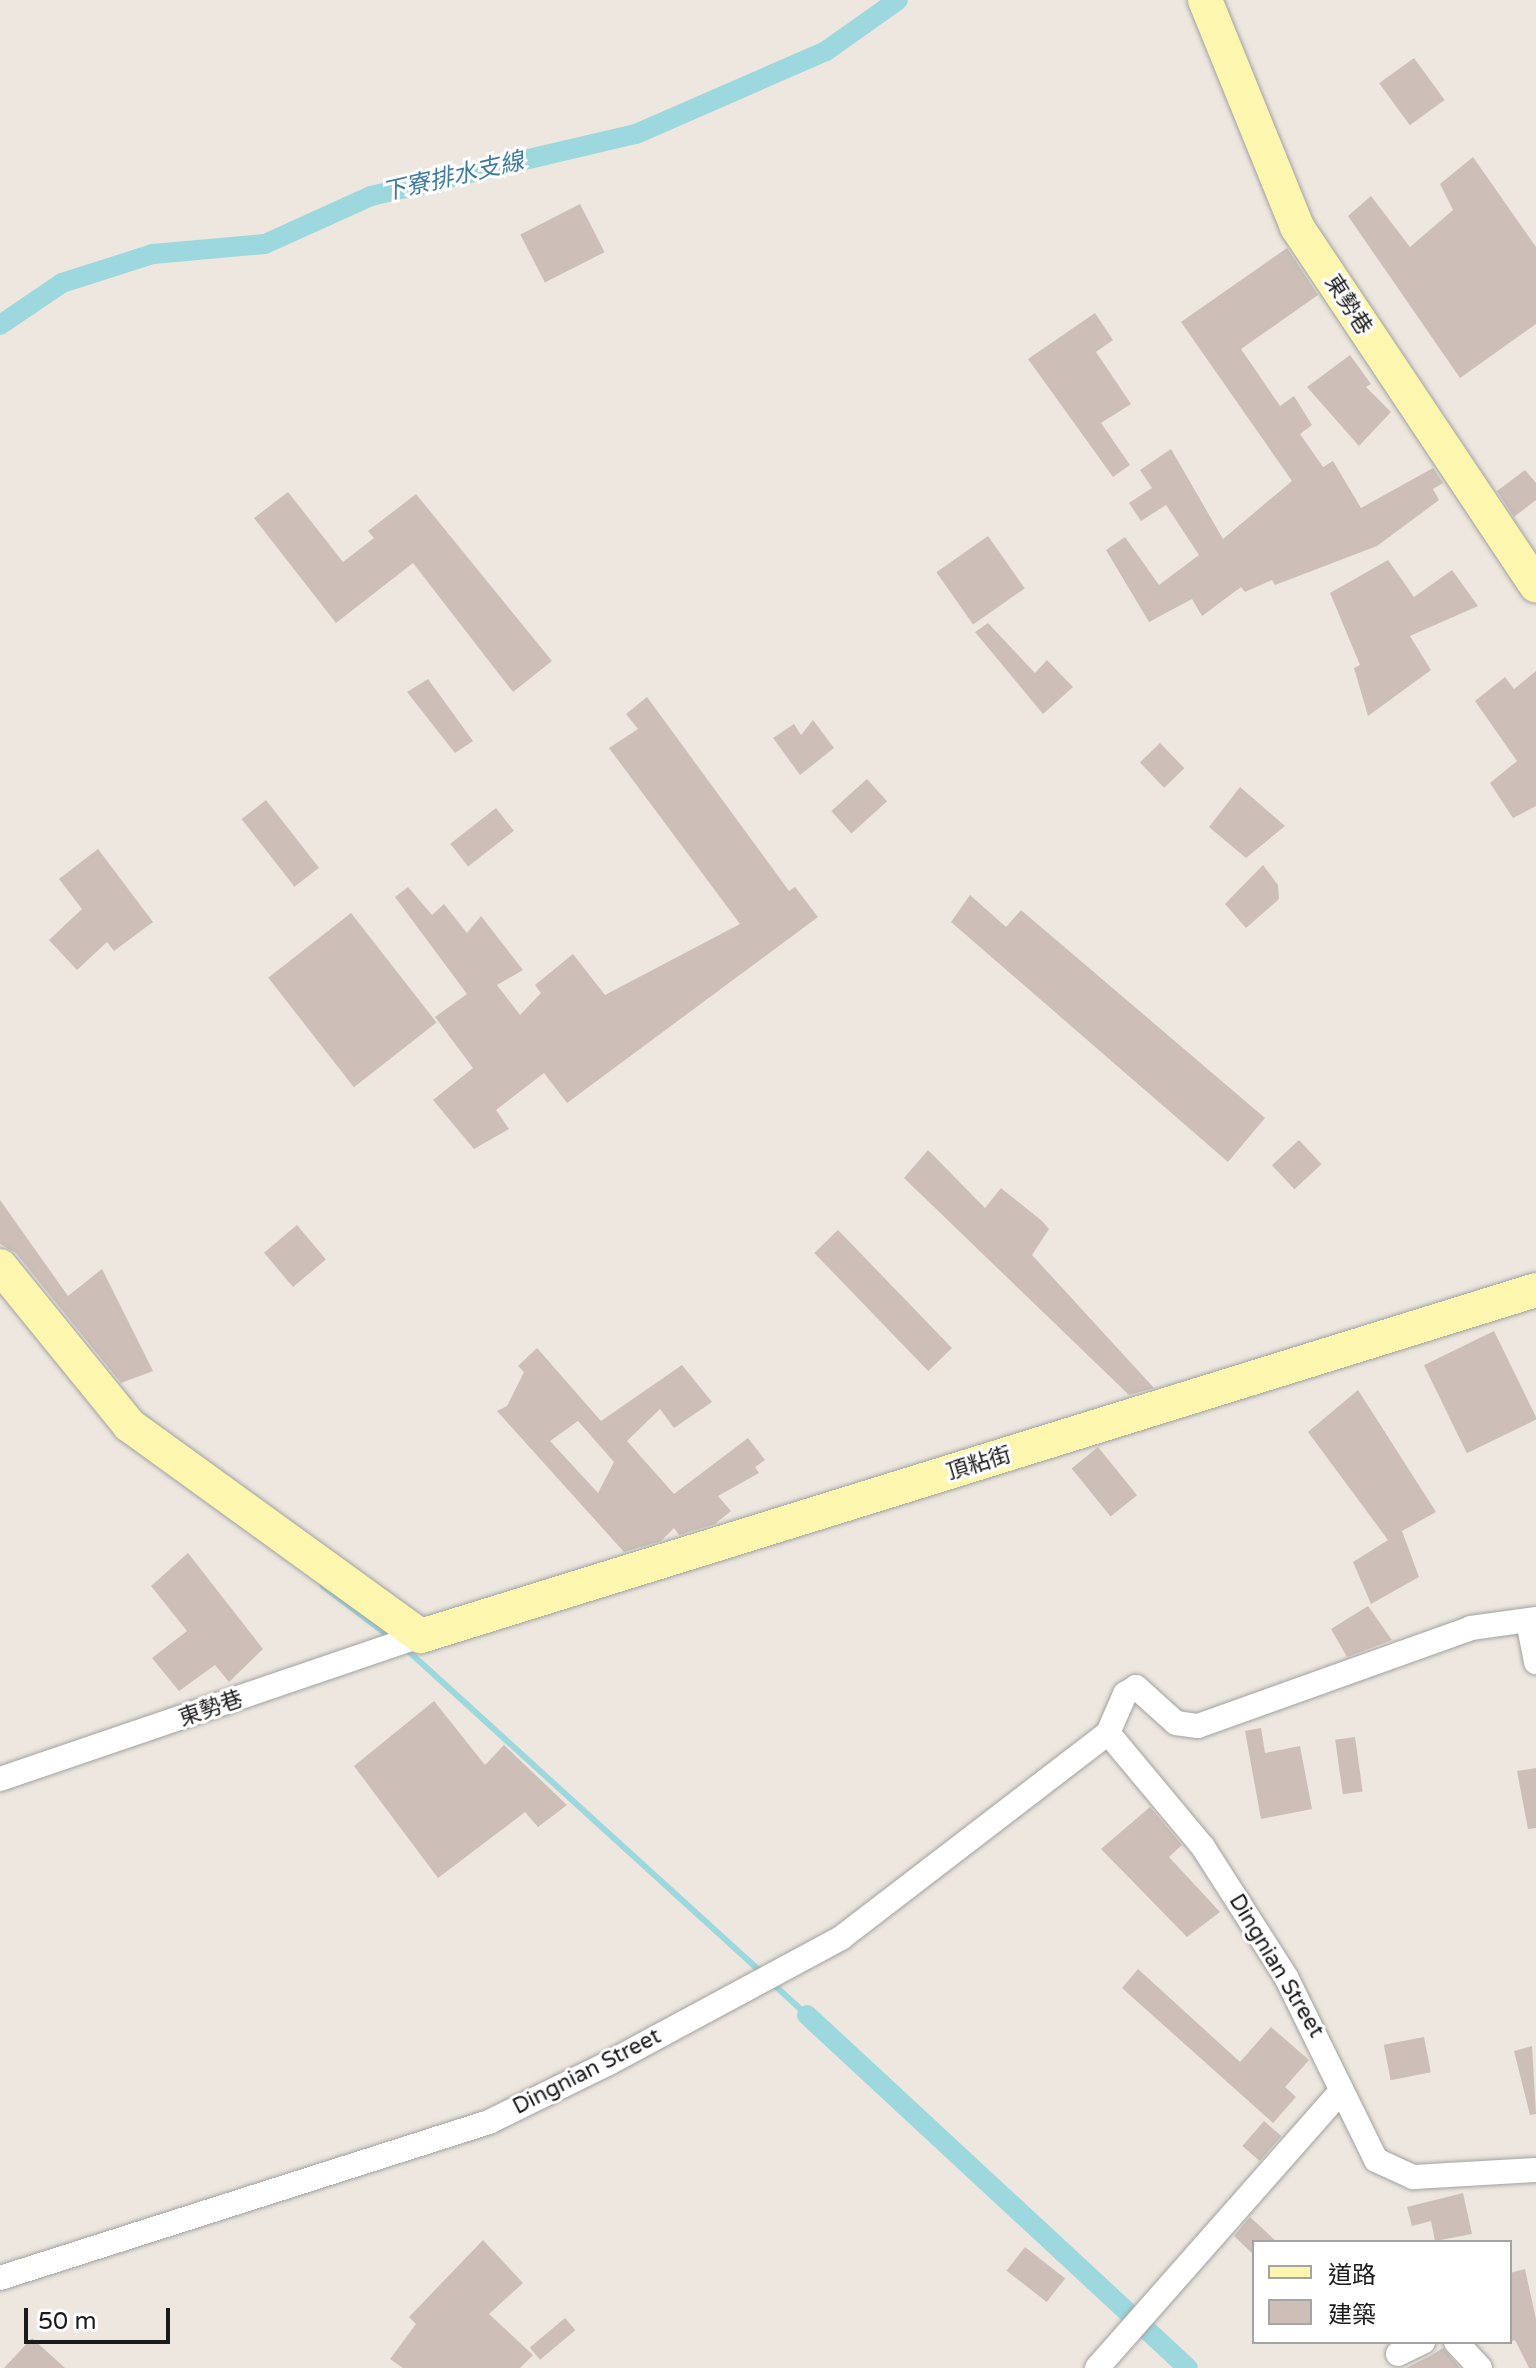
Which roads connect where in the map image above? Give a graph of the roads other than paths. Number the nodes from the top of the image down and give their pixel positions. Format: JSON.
{"nodes":[{"id":1,"x":1205,"y":0,"type":"edge"},
{"id":2,"x":1536,"y":586,"type":"edge"},
{"id":3,"x":0,"y":1266,"type":"edge"},
{"id":4,"x":1536,"y":1290,"type":"edge"},
{"id":5,"x":1532,"y":1620,"type":"edge"},
{"id":6,"x":421,"y":1636,"type":"junction"},
{"id":7,"x":1536,"y":1662,"type":"edge"},
{"id":8,"x":1108,"y":1733,"type":"junction"},
{"id":9,"x":0,"y":1779,"type":"edge"},
{"id":10,"x":1340,"y":2092,"type":"junction"},
{"id":11,"x":1536,"y":2170,"type":"edge"},
{"id":12,"x":0,"y":2278,"type":"edge"},
{"id":13,"x":1419,"y":2344,"type":"edge"},
{"id":14,"x":1458,"y":2344,"type":"edge"},
{"id":15,"x":1398,"y":2354,"type":"dead end"},
{"id":16,"x":1097,"y":2368,"type":"edge"},
{"id":17,"x":1480,"y":2368,"type":"edge"}],
"edges":[{"from":1,"to":2,"type":"street","name":"東勢巷"},
{"from":3,"to":6,"type":"street"},
{"from":4,"to":6,"type":"street","name":"頂粘街"},
{"from":5,"to":7,"type":"street"},
{"from":5,"to":8,"type":"street","name":"Dingnian Street"},
{"from":6,"to":9,"type":"street","name":"東勢巷"},
{"from":8,"to":10,"type":"street","name":"Dingnian Street"},
{"from":8,"to":12,"type":"street","name":"Dingnian Street"},
{"from":10,"to":11,"type":"street","name":"Dingnian Street"},
{"from":10,"to":16,"type":"street"},
{"from":13,"to":15,"type":"street"},
{"from":14,"to":17,"type":"street"}]}
